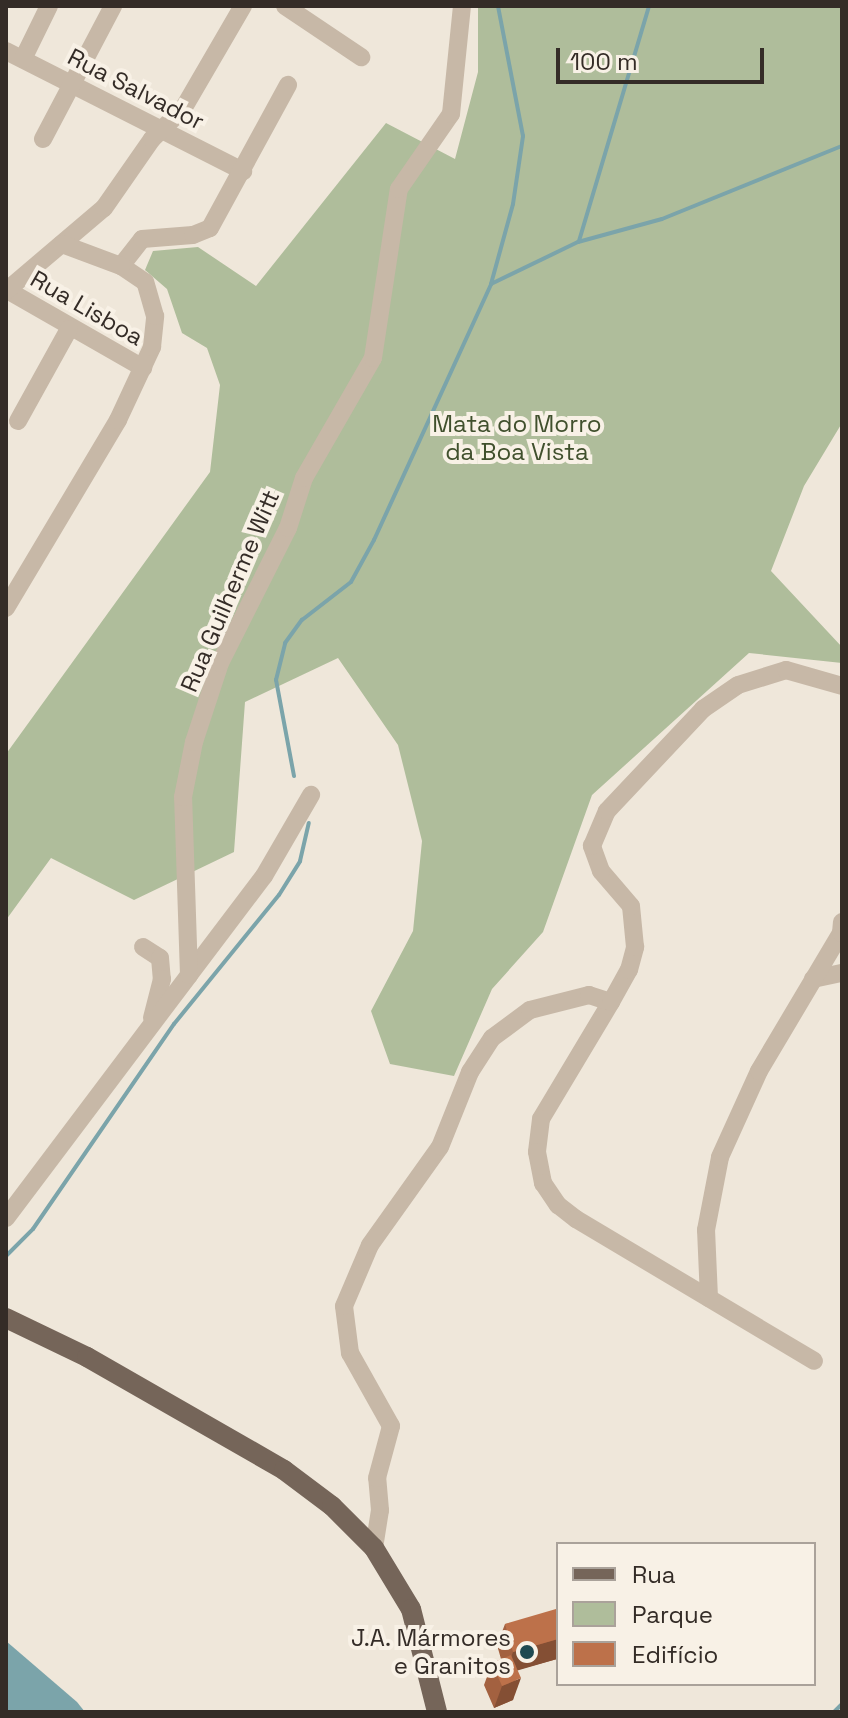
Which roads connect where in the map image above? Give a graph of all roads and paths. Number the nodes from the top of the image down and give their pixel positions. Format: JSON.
{"nodes":[{"id":1,"x":49,"y":6,"type":"edge"},
{"id":2,"x":113,"y":6,"type":"edge"},
{"id":3,"x":243,"y":6,"type":"edge"},
{"id":4,"x":285,"y":6,"type":"edge"},
{"id":5,"x":462,"y":6,"type":"edge"},
{"id":6,"x":14,"y":55,"type":"edge"},
{"id":7,"x":361,"y":57,"type":"dead end"},
{"id":8,"x":75,"y":84,"type":"junction"},
{"id":9,"x":288,"y":85,"type":"dead end"},
{"id":10,"x":161,"y":130,"type":"junction"},
{"id":11,"x":43,"y":139,"type":"dead end"},
{"id":12,"x":243,"y":171,"type":"junction"},
{"id":13,"x":62,"y":244,"type":"junction"},
{"id":14,"x":121,"y":266,"type":"junction"},
{"id":15,"x":6,"y":290,"type":"edge"},
{"id":16,"x":69,"y":329,"type":"junction"},
{"id":17,"x":143,"y":368,"type":"junction"},
{"id":18,"x":18,"y":421,"type":"dead end"},
{"id":19,"x":6,"y":608,"type":"edge"},
{"id":20,"x":842,"y":686,"type":"edge"},
{"id":21,"x":311,"y":795,"type":"dead end"},
{"id":22,"x":842,"y":932,"type":"edge"},
{"id":23,"x":143,"y":947,"type":"dead end"},
{"id":24,"x":842,"y":973,"type":"edge"},
{"id":25,"x":189,"y":975,"type":"junction"},
{"id":26,"x":813,"y":979,"type":"junction"},
{"id":27,"x":611,"y":1002,"type":"junction"},
{"id":28,"x":149,"y":1027,"type":"junction"},
{"id":29,"x":6,"y":1218,"type":"edge"},
{"id":30,"x":709,"y":1298,"type":"junction"},
{"id":31,"x":6,"y":1318,"type":"edge"},
{"id":32,"x":814,"y":1361,"type":"dead end"},
{"id":33,"x":374,"y":1548,"type":"junction"},
{"id":34,"x":437,"y":1712,"type":"edge"}],
"edges":[{"from":1,"to":6,"type":"street"},
{"from":2,"to":8,"type":"street"},
{"from":3,"to":10,"type":"street"},
{"from":4,"to":7,"type":"street"},
{"from":5,"to":25,"type":"street","name":"Rua Guilherme Witt"},
{"from":6,"to":8,"type":"street","name":"Rua Salvador"},
{"from":8,"to":10,"type":"street","name":"Rua Salvador"},
{"from":8,"to":11,"type":"street"},
{"from":9,"to":12,"type":"street"},
{"from":10,"to":12,"type":"street","name":"Rua Salvador"},
{"from":10,"to":13,"type":"street"},
{"from":12,"to":14,"type":"street"},
{"from":13,"to":14,"type":"street"},
{"from":13,"to":15,"type":"street"},
{"from":14,"to":17,"type":"street"},
{"from":15,"to":16,"type":"street","name":"Rua Lisboa"},
{"from":16,"to":17,"type":"street","name":"Rua Lisboa"},
{"from":16,"to":18,"type":"street"},
{"from":17,"to":19,"type":"street"},
{"from":20,"to":27,"type":"street"},
{"from":21,"to":25,"type":"street"},
{"from":22,"to":26,"type":"street"},
{"from":23,"to":28,"type":"street"},
{"from":24,"to":26,"type":"street"},
{"from":25,"to":28,"type":"street"},
{"from":26,"to":30,"type":"street"},
{"from":27,"to":30,"type":"street"},
{"from":27,"to":33,"type":"street"},
{"from":28,"to":29,"type":"street"},
{"from":30,"to":32,"type":"street"},
{"from":31,"to":33,"type":"main road"},
{"from":33,"to":34,"type":"main road"}]}
